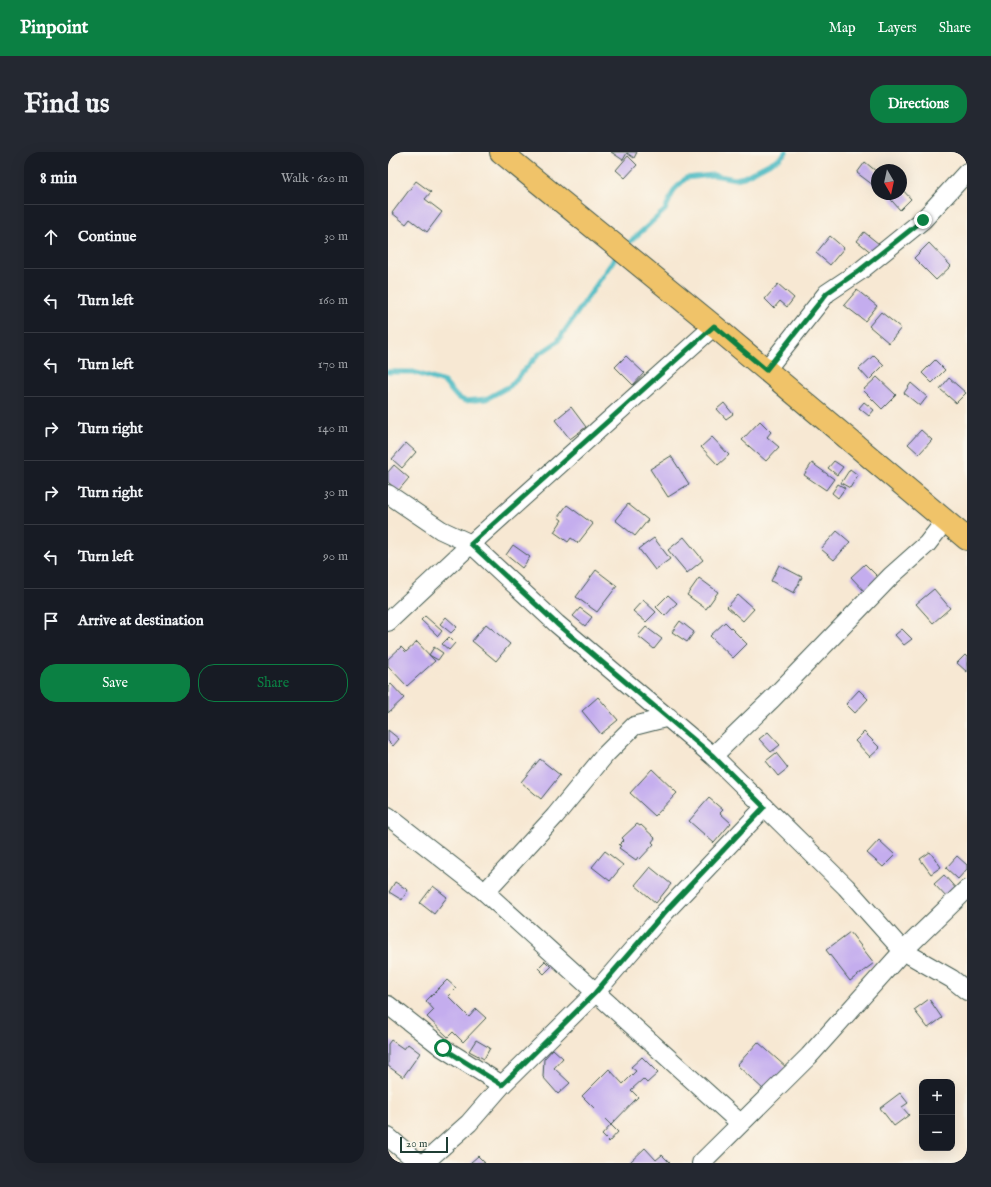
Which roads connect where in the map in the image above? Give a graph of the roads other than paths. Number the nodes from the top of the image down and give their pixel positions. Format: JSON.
{"nodes":[{"id":1,"x":502,"y":152,"type":"edge"},
{"id":2,"x":967,"y":172,"type":"edge"},
{"id":3,"x":714,"y":326,"type":"junction"},
{"id":4,"x":766,"y":370,"type":"junction"},
{"id":5,"x":388,"y":494,"type":"edge"},
{"id":6,"x":945,"y":521,"type":"junction"},
{"id":7,"x":967,"y":539,"type":"edge"},
{"id":8,"x":471,"y":544,"type":"junction"},
{"id":9,"x":388,"y":622,"type":"edge"},
{"id":10,"x":669,"y":717,"type":"junction"},
{"id":11,"x":713,"y":756,"type":"junction"},
{"id":12,"x":764,"y":807,"type":"junction"},
{"id":13,"x":388,"y":816,"type":"edge"},
{"id":14,"x":967,"y":889,"type":"edge"},
{"id":15,"x":485,"y":892,"type":"junction"},
{"id":16,"x":903,"y":951,"type":"junction"},
{"id":17,"x":967,"y":991,"type":"edge"},
{"id":18,"x":595,"y":993,"type":"junction"},
{"id":19,"x":388,"y":1006,"type":"edge"},
{"id":20,"x":502,"y":1085,"type":"junction"},
{"id":21,"x":740,"y":1123,"type":"junction"},
{"id":22,"x":388,"y":1137,"type":"edge"},
{"id":23,"x":419,"y":1163,"type":"edge"},
{"id":24,"x":424,"y":1163,"type":"edge"},
{"id":25,"x":701,"y":1163,"type":"edge"}],
"edges":[{"from":1,"to":3,"type":"main road"},
{"from":2,"to":4,"type":"street"},
{"from":3,"to":4,"type":"main road"},
{"from":3,"to":8,"type":"street"},
{"from":4,"to":6,"type":"main road"},
{"from":5,"to":8,"type":"street"},
{"from":6,"to":7,"type":"main road"},
{"from":6,"to":11,"type":"street"},
{"from":8,"to":9,"type":"street"},
{"from":8,"to":10,"type":"street"},
{"from":10,"to":11,"type":"street"},
{"from":10,"to":15,"type":"street"},
{"from":11,"to":12,"type":"street"},
{"from":12,"to":16,"type":"street"},
{"from":12,"to":18,"type":"street"},
{"from":13,"to":15,"type":"street"},
{"from":14,"to":16,"type":"street"},
{"from":15,"to":18,"type":"street"},
{"from":16,"to":17,"type":"street"},
{"from":16,"to":21,"type":"street"},
{"from":18,"to":20,"type":"street"},
{"from":18,"to":21,"type":"street"},
{"from":19,"to":20,"type":"street"},
{"from":20,"to":24,"type":"street"},
{"from":21,"to":25,"type":"street"},
{"from":22,"to":23,"type":"street"}]}
